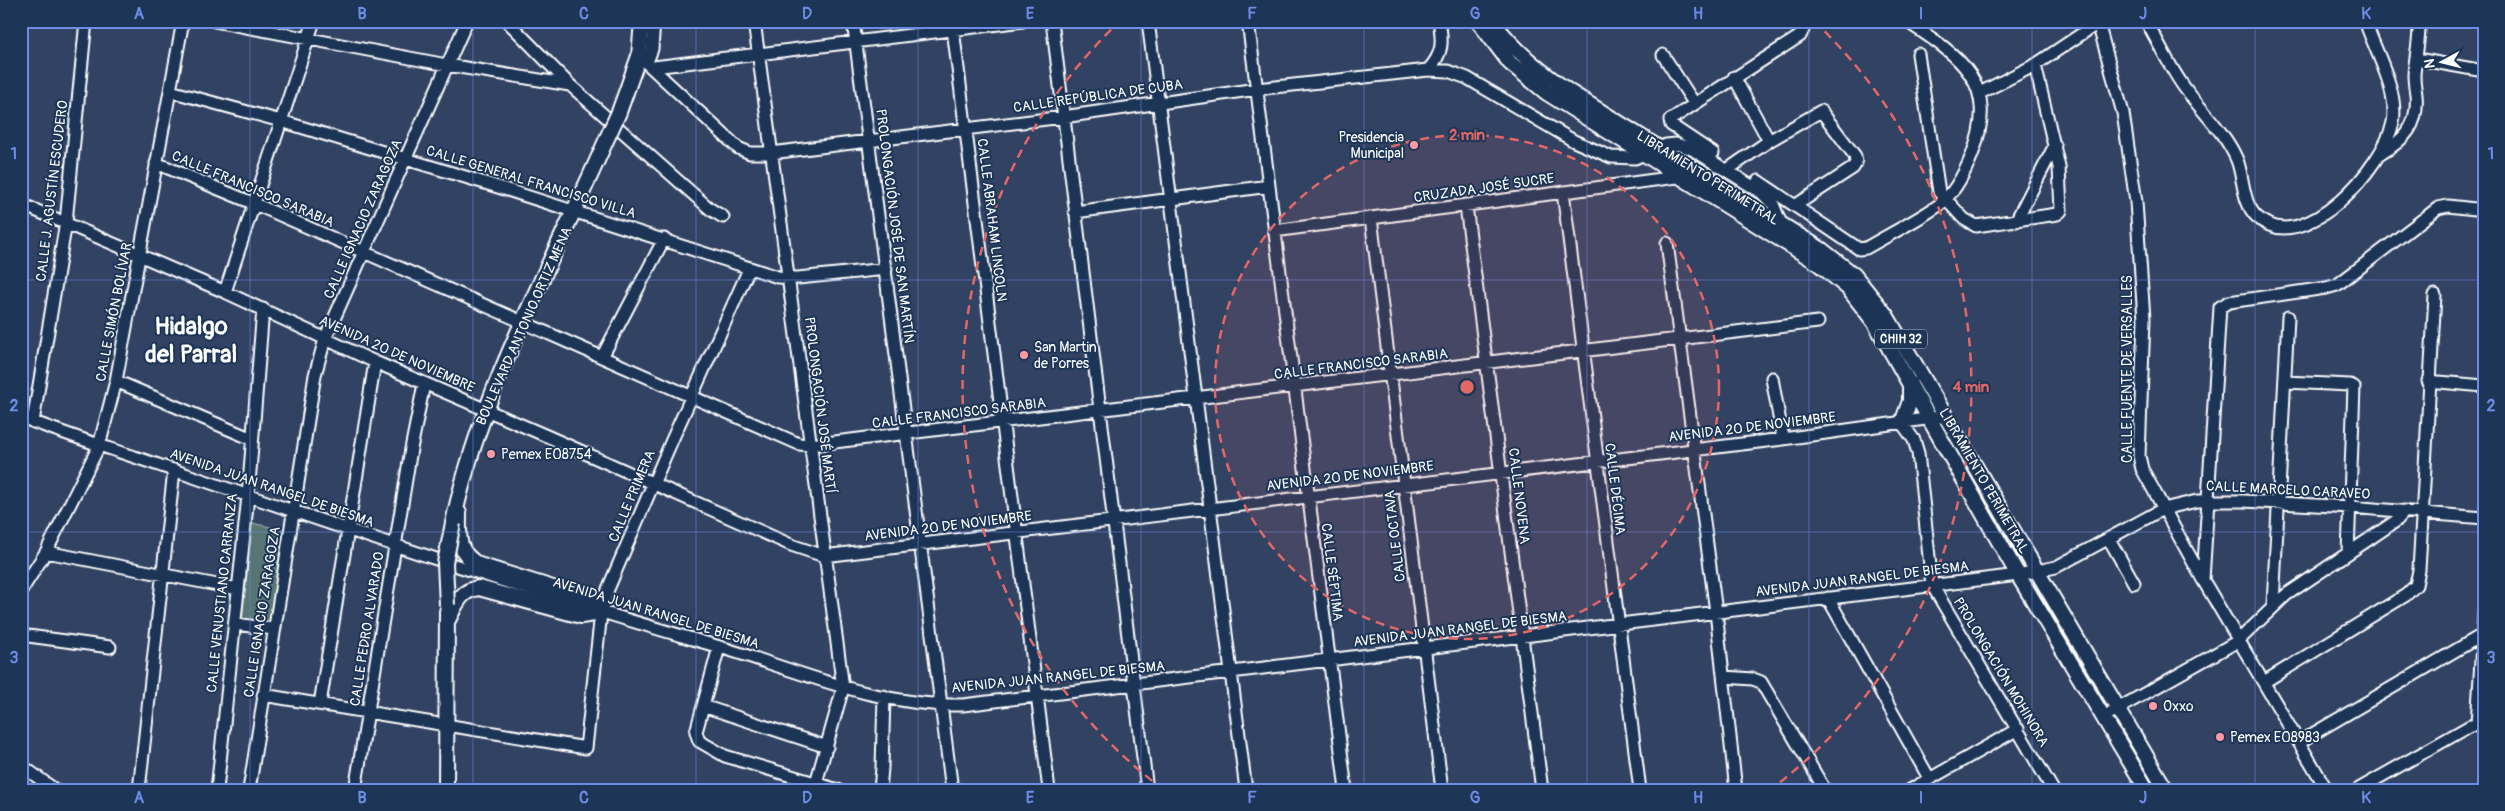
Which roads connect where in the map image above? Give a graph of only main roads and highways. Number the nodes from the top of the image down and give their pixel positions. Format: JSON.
{"nodes":[{"id":1,"x":642,"y":21,"type":"edge"},
{"id":2,"x":1478,"y":21,"type":"edge"},
{"id":3,"x":1492,"y":21,"type":"edge"},
{"id":4,"x":1910,"y":382,"type":"junction"},
{"id":5,"x":1902,"y":423,"type":"road end"},
{"id":6,"x":459,"y":495,"type":"junction"},
{"id":7,"x":448,"y":620,"type":"junction"},
{"id":8,"x":446,"y":790,"type":"edge"},
{"id":9,"x":2148,"y":790,"type":"edge"},
{"id":10,"x":2166,"y":790,"type":"edge"}],
"edges":[{"from":1,"to":6,"type":"main road","name":"BOULEVARD ANTONIO ORTIZ MENA","bridge":true},
{"from":2,"to":4,"type":"main road","name":"LIBRAMIENTO PERIMETRAL","number":"CHIH 32"},
{"from":3,"to":10,"type":"main road","name":"LIBRAMIENTO PERIMETRAL","number":"CHIH 32"},
{"from":4,"to":5,"type":"main road"},
{"from":4,"to":9,"type":"main road","name":"LIBRAMIENTO PERIMETRAL","number":"CHIH 32"},
{"from":6,"to":7,"type":"main road","name":"BOULEVARD ANTONIO ORTIZ MENA","bridge":true},
{"from":6,"to":7,"type":"main road"},
{"from":7,"to":8,"type":"main road","name":"BOULEVARD ANTONIO ORTIZ MENA"}]}
